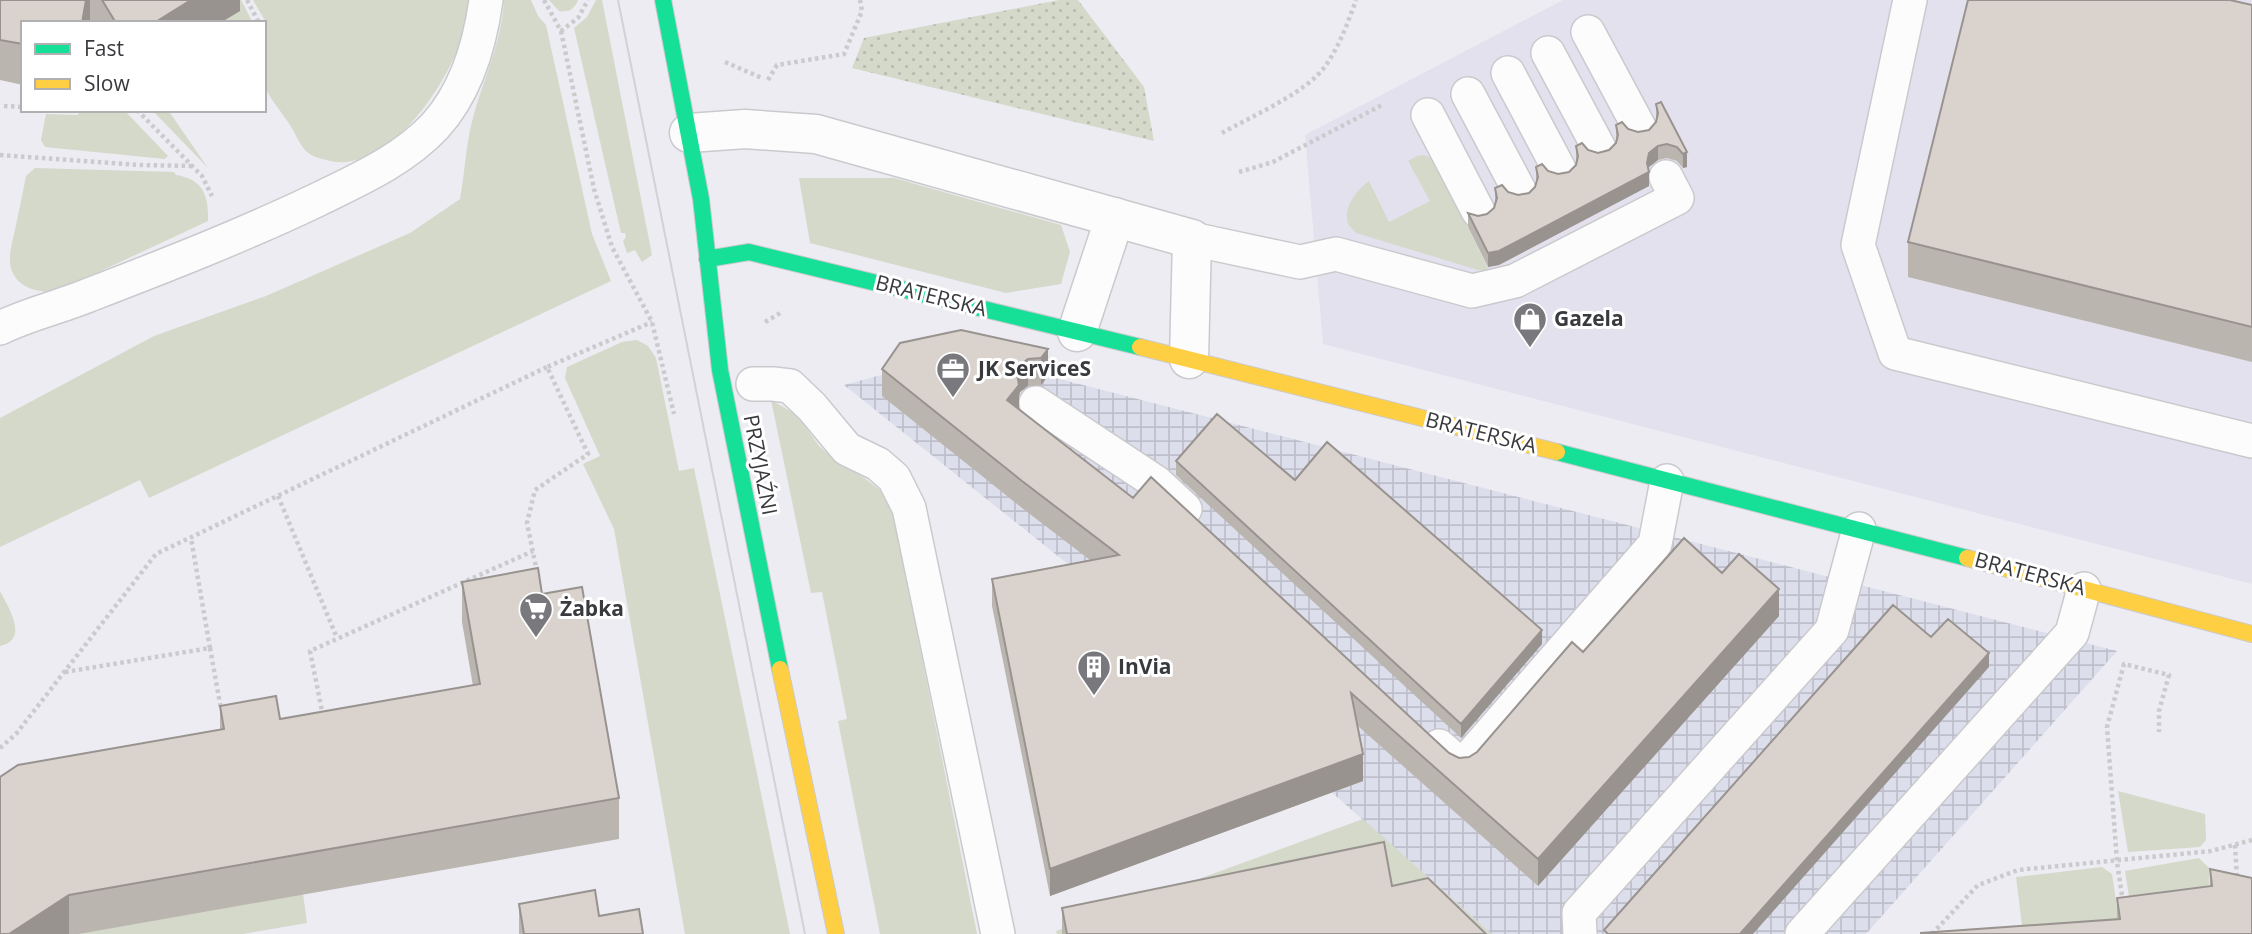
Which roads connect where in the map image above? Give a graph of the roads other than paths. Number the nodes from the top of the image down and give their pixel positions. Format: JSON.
{"nodes":[{"id":1,"x":486,"y":0,"type":"edge"},
{"id":2,"x":663,"y":0,"type":"edge"},
{"id":3,"x":1910,"y":0,"type":"edge"},
{"id":4,"x":1588,"y":32,"type":"dead end"},
{"id":5,"x":1548,"y":53,"type":"dead end"},
{"id":6,"x":1508,"y":73,"type":"dead end"},
{"id":7,"x":1468,"y":94,"type":"dead end"},
{"id":8,"x":1428,"y":115,"type":"dead end"},
{"id":9,"x":1639,"y":127,"type":"dead end"},
{"id":10,"x":690,"y":133,"type":"junction"},
{"id":11,"x":1599,"y":148,"type":"dead end"},
{"id":12,"x":1559,"y":169,"type":"dead end"},
{"id":13,"x":1666,"y":177,"type":"dead end"},
{"id":14,"x":1519,"y":190,"type":"dead end"},
{"id":15,"x":1478,"y":211,"type":"dead end"},
{"id":16,"x":1115,"y":217,"type":"junction"},
{"id":17,"x":1192,"y":239,"type":"junction"},
{"id":18,"x":707,"y":260,"type":"junction"},
{"id":19,"x":0,"y":328,"type":"edge"},
{"id":20,"x":1077,"y":332,"type":"junction"},
{"id":21,"x":1189,"y":359,"type":"junction"},
{"id":22,"x":753,"y":384,"type":"dead end"},
{"id":23,"x":1036,"y":402,"type":"dead end"},
{"id":24,"x":2252,"y":441,"type":"edge"},
{"id":25,"x":1667,"y":481,"type":"junction"},
{"id":26,"x":1859,"y":529,"type":"junction"},
{"id":27,"x":1208,"y":530,"type":"edge"},
{"id":28,"x":2084,"y":589,"type":"junction"},
{"id":29,"x":2252,"y":634,"type":"edge"},
{"id":30,"x":1421,"y":729,"type":"edge"},
{"id":31,"x":836,"y":934,"type":"edge"},
{"id":32,"x":999,"y":934,"type":"edge"},
{"id":33,"x":1580,"y":934,"type":"edge"},
{"id":34,"x":1801,"y":934,"type":"edge"}],
"edges":[{"from":1,"to":19,"type":"lane"},
{"from":2,"to":10,"type":"street","name":"PRZYJAŹNI"},
{"from":3,"to":24,"type":"lane"},
{"from":4,"to":9,"type":"lane"},
{"from":5,"to":11,"type":"lane"},
{"from":6,"to":12,"type":"lane"},
{"from":7,"to":14,"type":"lane"},
{"from":8,"to":15,"type":"lane"},
{"from":10,"to":16,"type":"street"},
{"from":10,"to":18,"type":"street","name":"PRZYJAŹNI"},
{"from":13,"to":17,"type":"lane"},
{"from":16,"to":17,"type":"street"},
{"from":16,"to":20,"type":"street"},
{"from":17,"to":21,"type":"street"},
{"from":18,"to":20,"type":"street","name":"BRATERSKA"},
{"from":18,"to":31,"type":"street","name":"PRZYJAŹNI"},
{"from":20,"to":21,"type":"street","name":"BRATERSKA"},
{"from":21,"to":25,"type":"street","name":"BRATERSKA"},
{"from":22,"to":32,"type":"lane"},
{"from":23,"to":27,"type":"lane"},
{"from":25,"to":26,"type":"street","name":"BRATERSKA"},
{"from":25,"to":30,"type":"lane"},
{"from":26,"to":28,"type":"street","name":"BRATERSKA"},
{"from":26,"to":33,"type":"lane"},
{"from":28,"to":29,"type":"street","name":"BRATERSKA"},
{"from":28,"to":34,"type":"lane"}]}
